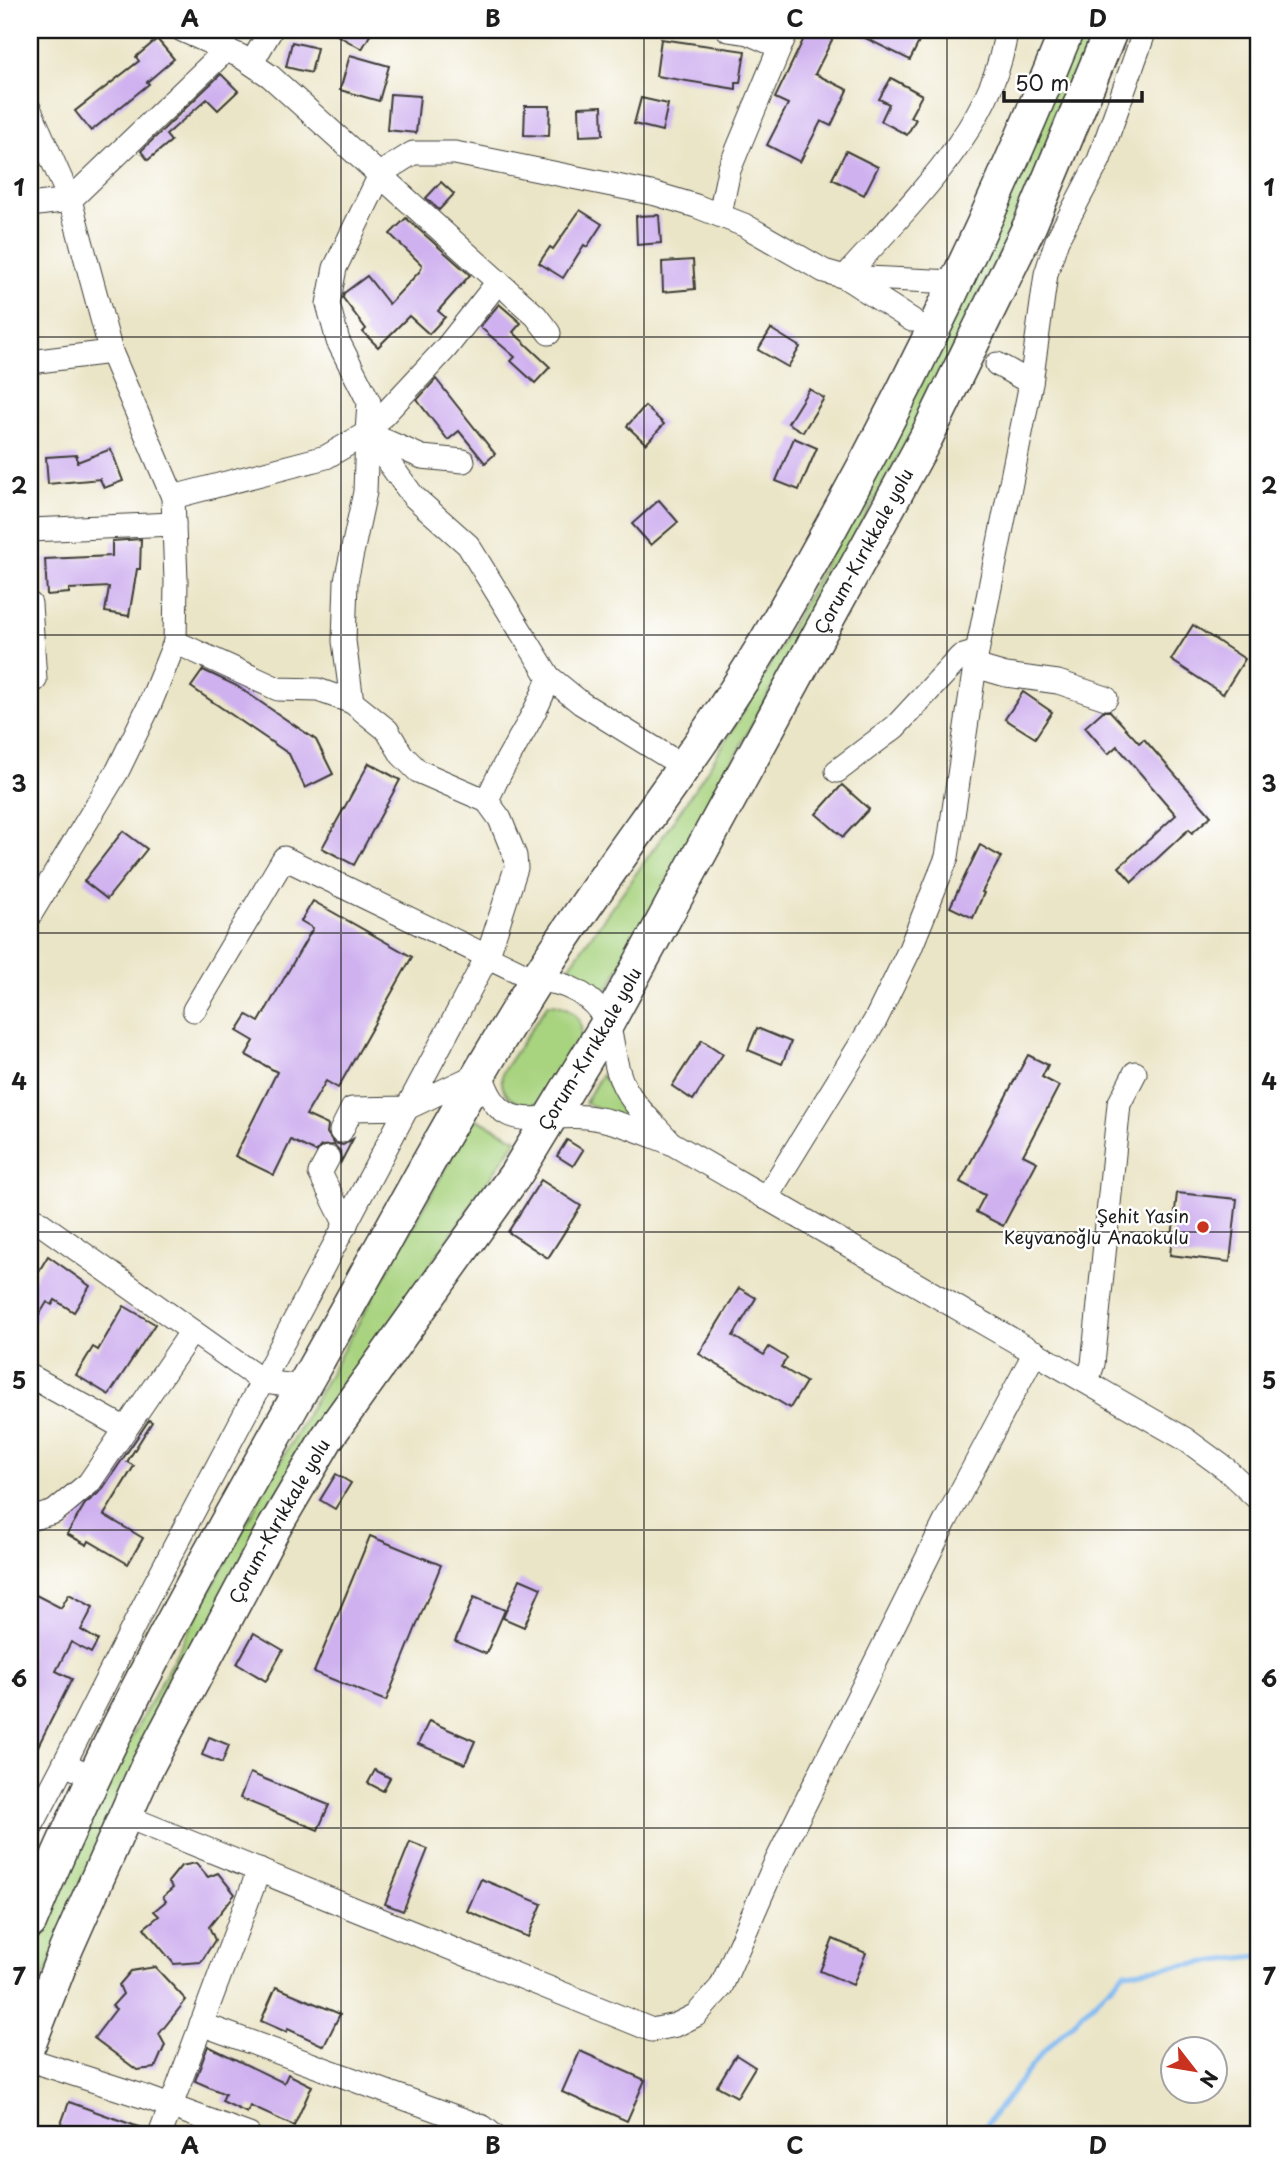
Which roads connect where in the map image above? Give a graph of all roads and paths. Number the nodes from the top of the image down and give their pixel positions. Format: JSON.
{"nodes":[{"id":1,"x":182,"y":30,"type":"edge"},
{"id":2,"x":271,"y":30,"type":"edge"},
{"id":3,"x":728,"y":30,"type":"edge"},
{"id":4,"x":1006,"y":30,"type":"edge"},
{"id":5,"x":1067,"y":30,"type":"edge"},
{"id":6,"x":1111,"y":30,"type":"edge"},
{"id":7,"x":1145,"y":30,"type":"edge"},
{"id":8,"x":783,"y":38,"type":"edge"},
{"id":9,"x":226,"y":50,"type":"junction"},
{"id":10,"x":252,"y":62,"type":"junction"},
{"id":11,"x":30,"y":110,"type":"edge"},
{"id":12,"x":381,"y":173,"type":"junction"},
{"id":13,"x":70,"y":200,"type":"junction"},
{"id":14,"x":30,"y":205,"type":"edge"},
{"id":15,"x":720,"y":214,"type":"junction"},
{"id":16,"x":845,"y":277,"type":"junction"},
{"id":17,"x":498,"y":282,"type":"junction"},
{"id":18,"x":955,"y":282,"type":"junction"},
{"id":19,"x":912,"y":320,"type":"dead end"},
{"id":20,"x":549,"y":333,"type":"dead end"},
{"id":21,"x":111,"y":352,"type":"junction"},
{"id":22,"x":30,"y":362,"type":"edge"},
{"id":23,"x":997,"y":364,"type":"dead end"},
{"id":24,"x":1031,"y":383,"type":"junction"},
{"id":25,"x":368,"y":433,"type":"junction"},
{"id":26,"x":463,"y":461,"type":"dead end"},
{"id":27,"x":173,"y":497,"type":"junction"},
{"id":28,"x":174,"y":524,"type":"junction"},
{"id":29,"x":30,"y":530,"type":"edge"},
{"id":30,"x":30,"y":604,"type":"edge"},
{"id":31,"x":175,"y":642,"type":"junction"},
{"id":32,"x":976,"y":659,"type":"junction"},
{"id":33,"x":549,"y":677,"type":"junction"},
{"id":34,"x":35,"y":680,"type":"dead end"},
{"id":35,"x":1106,"y":698,"type":"dead end"},
{"id":36,"x":352,"y":702,"type":"junction"},
{"id":37,"x":686,"y":768,"type":"junction"},
{"id":38,"x":837,"y":771,"type":"dead end"},
{"id":39,"x":487,"y":801,"type":"junction"},
{"id":40,"x":30,"y":915,"type":"edge"},
{"id":41,"x":488,"y":955,"type":"junction"},
{"id":42,"x":536,"y":980,"type":"junction"},
{"id":43,"x":194,"y":1010,"type":"dead end"},
{"id":44,"x":607,"y":1024,"type":"junction"},
{"id":45,"x":481,"y":1073,"type":"junction"},
{"id":46,"x":1135,"y":1073,"type":"dead end"},
{"id":47,"x":407,"y":1108,"type":"junction"},
{"id":48,"x":549,"y":1120,"type":"junction"},
{"id":49,"x":341,"y":1131,"type":"dead end"},
{"id":50,"x":671,"y":1143,"type":"junction"},
{"id":51,"x":328,"y":1158,"type":"dead end"},
{"id":52,"x":766,"y":1198,"type":"junction"},
{"id":53,"x":30,"y":1216,"type":"edge"},
{"id":54,"x":346,"y":1224,"type":"junction"},
{"id":55,"x":192,"y":1331,"type":"junction"},
{"id":56,"x":1035,"y":1352,"type":"junction"},
{"id":57,"x":30,"y":1376,"type":"edge"},
{"id":58,"x":1087,"y":1381,"type":"junction"},
{"id":59,"x":264,"y":1382,"type":"junction"},
{"id":60,"x":303,"y":1387,"type":"junction"},
{"id":61,"x":124,"y":1427,"type":"junction"},
{"id":62,"x":1258,"y":1499,"type":"edge"},
{"id":63,"x":30,"y":1519,"type":"edge"},
{"id":64,"x":155,"y":1584,"type":"junction"},
{"id":65,"x":185,"y":1600,"type":"junction"},
{"id":66,"x":79,"y":1770,"type":"junction"},
{"id":67,"x":125,"y":1816,"type":"junction"},
{"id":68,"x":30,"y":1827,"type":"edge"},
{"id":69,"x":259,"y":1870,"type":"junction"},
{"id":70,"x":30,"y":1922,"type":"edge"},
{"id":71,"x":201,"y":2024,"type":"junction"},
{"id":72,"x":30,"y":2042,"type":"edge"},
{"id":73,"x":30,"y":2060,"type":"edge"},
{"id":74,"x":171,"y":2106,"type":"junction"},
{"id":75,"x":160,"y":2135,"type":"edge"},
{"id":76,"x":249,"y":2135,"type":"edge"},
{"id":77,"x":493,"y":2135,"type":"edge"}],
"edges":[{"from":1,"to":9,"type":"street"},
{"from":2,"to":10,"type":"street"},
{"from":3,"to":8,"type":"street"},
{"from":4,"to":16,"type":"street"},
{"from":5,"to":18,"type":"highway"},
{"from":6,"to":44,"type":"highway","name":"Çorum-Kırıkkale yolu"},
{"from":7,"to":24,"type":"street"},
{"from":8,"to":15,"type":"street"},
{"from":9,"to":10,"type":"street"},
{"from":9,"to":13,"type":"street"},
{"from":10,"to":12,"type":"street"},
{"from":11,"to":13,"type":"street"},
{"from":12,"to":15,"type":"street"},
{"from":12,"to":17,"type":"street"},
{"from":12,"to":25,"type":"street"},
{"from":13,"to":14,"type":"street"},
{"from":13,"to":21,"type":"street"},
{"from":15,"to":16,"type":"street"},
{"from":16,"to":18,"type":"street"},
{"from":16,"to":19,"type":"street"},
{"from":17,"to":20,"type":"street"},
{"from":17,"to":25,"type":"street"},
{"from":18,"to":37,"type":"highway"},
{"from":21,"to":22,"type":"street"},
{"from":21,"to":27,"type":"street"},
{"from":23,"to":24,"type":"street"},
{"from":24,"to":32,"type":"street"},
{"from":25,"to":26,"type":"street"},
{"from":25,"to":27,"type":"street"},
{"from":25,"to":33,"type":"street"},
{"from":25,"to":36,"type":"street"},
{"from":27,"to":28,"type":"street"},
{"from":28,"to":29,"type":"street"},
{"from":28,"to":31,"type":"street"},
{"from":30,"to":34,"type":"street"},
{"from":31,"to":36,"type":"street"},
{"from":31,"to":40,"type":"street"},
{"from":32,"to":35,"type":"street"},
{"from":32,"to":38,"type":"street"},
{"from":32,"to":52,"type":"street"},
{"from":33,"to":37,"type":"street"},
{"from":33,"to":39,"type":"street"},
{"from":36,"to":39,"type":"street"},
{"from":37,"to":42,"type":"highway"},
{"from":39,"to":41,"type":"street"},
{"from":41,"to":42,"type":"street"},
{"from":41,"to":43,"type":"street"},
{"from":41,"to":47,"type":"street"},
{"from":42,"to":44,"type":"street"},
{"from":42,"to":45,"type":"highway"},
{"from":44,"to":48,"type":"highway","name":"Çorum-Kırıkkale yolu"},
{"from":44,"to":50,"type":"street"},
{"from":45,"to":47,"type":"street"},
{"from":45,"to":48,"type":"street"},
{"from":45,"to":60,"type":"highway"},
{"from":46,"to":58,"type":"street"},
{"from":47,"to":49,"type":"street"},
{"from":47,"to":54,"type":"street"},
{"from":48,"to":50,"type":"street"},
{"from":48,"to":67,"type":"highway","name":"Çorum-Kırıkkale yolu"},
{"from":50,"to":52,"type":"street"},
{"from":51,"to":54,"type":"street"},
{"from":52,"to":56,"type":"street"},
{"from":53,"to":55,"type":"street"},
{"from":54,"to":59,"type":"street"},
{"from":55,"to":59,"type":"street"},
{"from":55,"to":61,"type":"street"},
{"from":56,"to":58,"type":"street"},
{"from":56,"to":69,"type":"street"},
{"from":57,"to":61,"type":"street"},
{"from":58,"to":62,"type":"street"},
{"from":59,"to":60,"type":"street"},
{"from":59,"to":64,"type":"street"},
{"from":60,"to":65,"type":"highway"},
{"from":61,"to":63,"type":"street"},
{"from":64,"to":65,"type":"street"},
{"from":64,"to":66,"type":"street"},
{"from":65,"to":66,"type":"highway"},
{"from":66,"to":68,"type":"street"},
{"from":66,"to":70,"type":"highway"},
{"from":67,"to":69,"type":"street"},
{"from":67,"to":72,"type":"highway","name":"Çorum-Kırıkkale yolu"},
{"from":69,"to":71,"type":"street"},
{"from":71,"to":74,"type":"street"},
{"from":71,"to":77,"type":"street"},
{"from":73,"to":74,"type":"street"},
{"from":74,"to":75,"type":"street"},
{"from":74,"to":76,"type":"street"}]}
